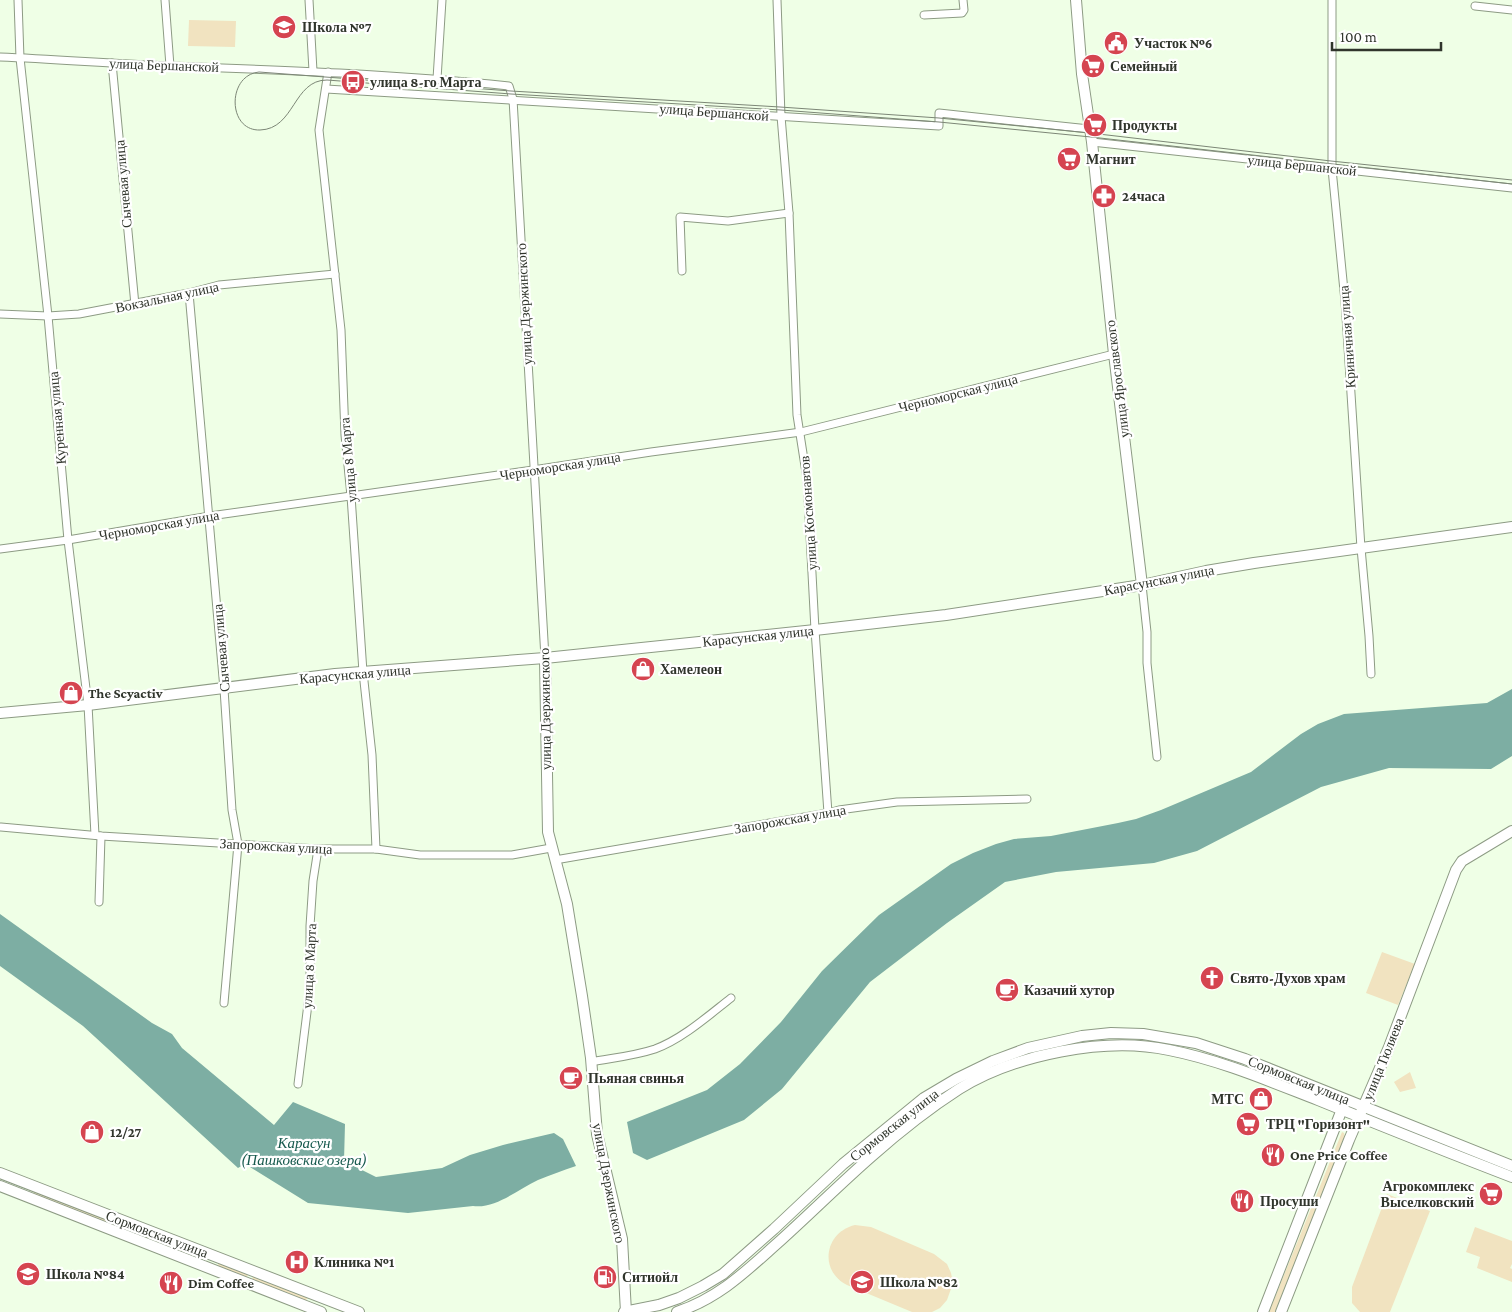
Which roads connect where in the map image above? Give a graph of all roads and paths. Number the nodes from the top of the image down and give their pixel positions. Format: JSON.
{"nodes":[{"id":1,"x":18,"y":0,"type":"edge"},
{"id":2,"x":165,"y":0,"type":"edge"},
{"id":3,"x":309,"y":0,"type":"edge"},
{"id":4,"x":442,"y":0,"type":"edge"},
{"id":5,"x":777,"y":0,"type":"edge"},
{"id":6,"x":963,"y":0,"type":"edge"},
{"id":7,"x":1076,"y":0,"type":"edge"},
{"id":8,"x":1332,"y":0,"type":"edge"},
{"id":9,"x":1475,"y":6,"type":"dead end"},
{"id":10,"x":1512,"y":10,"type":"edge"},
{"id":11,"x":924,"y":15,"type":"dead end"},
{"id":12,"x":0,"y":57,"type":"edge"},
{"id":13,"x":20,"y":58,"type":"junction"},
{"id":14,"x":112,"y":63,"type":"junction"},
{"id":15,"x":170,"y":66,"type":"junction"},
{"id":16,"x":312,"y":71,"type":"junction"},
{"id":17,"x":328,"y":72,"type":"junction"},
{"id":18,"x":438,"y":78,"type":"junction"},
{"id":19,"x":326,"y":88,"type":"junction"},
{"id":20,"x":513,"y":99,"type":"junction"},
{"id":21,"x":781,"y":116,"type":"junction"},
{"id":22,"x":1090,"y":129,"type":"junction"},
{"id":23,"x":1092,"y":142,"type":"junction"},
{"id":24,"x":1332,"y":169,"type":"junction"},
{"id":25,"x":1512,"y":188,"type":"edge"},
{"id":26,"x":789,"y":213,"type":"junction"},
{"id":27,"x":682,"y":271,"type":"dead end"},
{"id":28,"x":335,"y":274,"type":"junction"},
{"id":29,"x":189,"y":294,"type":"junction"},
{"id":30,"x":135,"y":305,"type":"junction"},
{"id":31,"x":0,"y":314,"type":"edge"},
{"id":32,"x":48,"y":316,"type":"junction"},
{"id":33,"x":1114,"y":354,"type":"junction"},
{"id":34,"x":801,"y":432,"type":"junction"},
{"id":35,"x":533,"y":470,"type":"junction"},
{"id":36,"x":351,"y":496,"type":"junction"},
{"id":37,"x":210,"y":516,"type":"junction"},
{"id":38,"x":1512,"y":527,"type":"edge"},
{"id":39,"x":68,"y":540,"type":"junction"},
{"id":40,"x":1360,"y":548,"type":"junction"},
{"id":41,"x":0,"y":549,"type":"edge"},
{"id":42,"x":1142,"y":585,"type":"junction"},
{"id":43,"x":815,"y":630,"type":"junction"},
{"id":44,"x":545,"y":658,"type":"junction"},
{"id":45,"x":363,"y":672,"type":"junction"},
{"id":46,"x":1371,"y":674,"type":"dead end"},
{"id":47,"x":224,"y":689,"type":"junction"},
{"id":48,"x":88,"y":705,"type":"junction"},
{"id":49,"x":0,"y":713,"type":"edge"},
{"id":50,"x":1157,"y":757,"type":"dead end"},
{"id":51,"x":1027,"y":799,"type":"dead end"},
{"id":52,"x":828,"y":813,"type":"junction"},
{"id":53,"x":1,"y":827,"type":"edge"},
{"id":54,"x":1512,"y":831,"type":"edge"},
{"id":55,"x":98,"y":836,"type":"junction"},
{"id":56,"x":238,"y":844,"type":"junction"},
{"id":57,"x":551,"y":848,"type":"junction"},
{"id":58,"x":318,"y":849,"type":"junction"},
{"id":59,"x":376,"y":849,"type":"junction"},
{"id":60,"x":555,"y":860,"type":"junction"},
{"id":61,"x":99,"y":902,"type":"dead end"},
{"id":62,"x":731,"y":998,"type":"dead end"},
{"id":63,"x":224,"y":1003,"type":"dead end"},
{"id":64,"x":591,"y":1062,"type":"junction"},
{"id":65,"x":298,"y":1084,"type":"dead end"},
{"id":66,"x":927,"y":1096,"type":"junction"},
{"id":67,"x":1346,"y":1099,"type":"junction"},
{"id":68,"x":934,"y":1106,"type":"junction"},
{"id":69,"x":1364,"y":1106,"type":"junction"},
{"id":70,"x":1342,"y":1110,"type":"junction"},
{"id":71,"x":1359,"y":1117,"type":"junction"},
{"id":72,"x":1512,"y":1166,"type":"edge"},
{"id":73,"x":0,"y":1173,"type":"edge"},
{"id":74,"x":1512,"y":1177,"type":"edge"},
{"id":75,"x":27,"y":1184,"type":"junction"},
{"id":76,"x":0,"y":1186,"type":"edge"},
{"id":77,"x":23,"y":1195,"type":"junction"},
{"id":78,"x":314,"y":1295,"type":"junction"},
{"id":79,"x":310,"y":1308,"type":"junction"},
{"id":80,"x":321,"y":1312,"type":"edge"},
{"id":81,"x":359,"y":1312,"type":"edge"},
{"id":82,"x":625,"y":1312,"type":"edge"},
{"id":83,"x":677,"y":1312,"type":"edge"},
{"id":84,"x":1263,"y":1312,"type":"edge"},
{"id":85,"x":1281,"y":1312,"type":"edge"}],
"edges":[{"from":1,"to":13,"type":"street","name":"Куренная улица"},
{"from":2,"to":15,"type":"street"},
{"from":3,"to":16,"type":"street"},
{"from":4,"to":18,"type":"street"},
{"from":5,"to":21,"type":"street","name":"улица Космонавтов"},
{"from":6,"to":11,"type":"street"},
{"from":7,"to":22,"type":"main road","name":"улица Ярославского"},
{"from":8,"to":24,"type":"street","name":"Криничная улица"},
{"from":9,"to":10,"type":"street"},
{"from":12,"to":13,"type":"street","name":"улица Бершанской"},
{"from":13,"to":14,"type":"street","name":"улица Бершанской"},
{"from":13,"to":32,"type":"street","name":"Куренная улица"},
{"from":14,"to":15,"type":"street","name":"улица Бершанской"},
{"from":14,"to":30,"type":"street","name":"Сычевая улица"},
{"from":15,"to":16,"type":"street","name":"улица Бершанской"},
{"from":16,"to":17,"type":"street","name":"улица Бершанской"},
{"from":17,"to":18,"type":"street","name":"улица Бершанской"},
{"from":17,"to":19,"type":"street","name":"улица 8 Марта"},
{"from":18,"to":20,"type":"street","name":"улица Бершанской"},
{"from":19,"to":20,"type":"street","name":"улица Бершанской"},
{"from":19,"to":28,"type":"street","name":"улица 8 Марта"},
{"from":20,"to":21,"type":"street","name":"улица Бершанской"},
{"from":20,"to":35,"type":"street","name":"улица Дзержинского"},
{"from":21,"to":22,"type":"street","name":"улица Бершанской"},
{"from":21,"to":26,"type":"street","name":"улица Космонавтов"},
{"from":22,"to":23,"type":"main road","name":"улица Ярославского"},
{"from":23,"to":24,"type":"street","name":"улица Бершанской"},
{"from":23,"to":33,"type":"main road","name":"улица Ярославского"},
{"from":24,"to":25,"type":"street","name":"улица Бершанской"},
{"from":24,"to":40,"type":"street","name":"Криничная улица"},
{"from":26,"to":27,"type":"street"},
{"from":26,"to":34,"type":"street","name":"улица Космонавтов"},
{"from":28,"to":29,"type":"street","name":"Вокзальная улица"},
{"from":28,"to":36,"type":"street","name":"улица 8 Марта"},
{"from":29,"to":30,"type":"street","name":"Вокзальная улица"},
{"from":29,"to":37,"type":"street","name":"Сычевая улица"},
{"from":30,"to":32,"type":"street","name":"Вокзальная улица"},
{"from":31,"to":32,"type":"street","name":"Вокзальная улица"},
{"from":32,"to":39,"type":"street","name":"Куренная улица"},
{"from":33,"to":34,"type":"street","name":"Черноморская улица"},
{"from":33,"to":42,"type":"main road","name":"улица Ярославского"},
{"from":34,"to":35,"type":"street","name":"Черноморская улица"},
{"from":34,"to":43,"type":"street","name":"улица Космонавтов"},
{"from":35,"to":36,"type":"street","name":"Черноморская улица"},
{"from":35,"to":44,"type":"street","name":"улица Дзержинского"},
{"from":36,"to":37,"type":"street","name":"Черноморская улица"},
{"from":36,"to":45,"type":"street","name":"улица 8 Марта"},
{"from":37,"to":39,"type":"street","name":"Черноморская улица"},
{"from":37,"to":47,"type":"street","name":"Сычевая улица"},
{"from":38,"to":40,"type":"main road","name":"Карасунская улица"},
{"from":39,"to":41,"type":"street","name":"Черноморская улица"},
{"from":39,"to":48,"type":"street","name":"Куренная улица"},
{"from":40,"to":42,"type":"main road","name":"Карасунская улица"},
{"from":40,"to":46,"type":"street","name":"Криничная улица"},
{"from":42,"to":43,"type":"main road","name":"Карасунская улица"},
{"from":42,"to":50,"type":"street","name":"улица Ярославского"},
{"from":43,"to":44,"type":"main road","name":"Карасунская улица"},
{"from":43,"to":52,"type":"street","name":"улица Космонавтов"},
{"from":44,"to":45,"type":"main road","name":"Карасунская улица"},
{"from":44,"to":57,"type":"main road","name":"улица Дзержинского"},
{"from":45,"to":47,"type":"main road","name":"Карасунская улица"},
{"from":45,"to":59,"type":"street","name":"улица 8 Марта"},
{"from":47,"to":48,"type":"main road","name":"Карасунская улица"},
{"from":47,"to":56,"type":"street","name":"Сычевая улица"},
{"from":48,"to":49,"type":"main road","name":"Карасунская улица"},
{"from":48,"to":55,"type":"street","name":"Куренная улица"},
{"from":51,"to":52,"type":"street","name":"Запорожская улица"},
{"from":52,"to":60,"type":"street","name":"Запорожская улица"},
{"from":53,"to":55,"type":"street","name":"Запорожская улица"},
{"from":54,"to":69,"type":"main road","name":"улица Тюляева"},
{"from":55,"to":56,"type":"street","name":"Запорожская улица"},
{"from":55,"to":61,"type":"street","name":"Куренная улица"},
{"from":56,"to":58,"type":"street","name":"Запорожская улица"},
{"from":56,"to":63,"type":"street","name":"Сычевая улица"},
{"from":57,"to":59,"type":"street","name":"Запорожская улица"},
{"from":57,"to":60,"type":"main road","name":"улица Дзержинского"},
{"from":58,"to":59,"type":"street","name":"Запорожская улица"},
{"from":58,"to":65,"type":"street","name":"улица 8 Марта"},
{"from":60,"to":64,"type":"main road","name":"улица Дзержинского"},
{"from":62,"to":64,"type":"street"},
{"from":64,"to":82,"type":"main road","name":"улица Дзержинского"},
{"from":66,"to":67,"type":"main road","name":"Сормовская улица"},
{"from":66,"to":68,"type":"main road"},
{"from":66,"to":82,"type":"main road","name":"Сормовская улица"},
{"from":67,"to":69,"type":"main road","name":"Сормовская улица"},
{"from":67,"to":70,"type":"main road","name":"улица Тюляева"},
{"from":68,"to":70,"type":"main road","name":"Сормовская улица"},
{"from":68,"to":83,"type":"main road","name":"Сормовская улица"},
{"from":69,"to":71,"type":"main road","name":"улица Тюляева"},
{"from":69,"to":72,"type":"main road","name":"Сормовская улица"},
{"from":70,"to":71,"type":"main road","name":"Сормовская улица"},
{"from":70,"to":84,"type":"main road","name":"улица Тюляева"},
{"from":71,"to":74,"type":"main road","name":"Сормовская улица"},
{"from":71,"to":85,"type":"main road","name":"улица Тюляева"},
{"from":73,"to":75,"type":"main road","name":"Сормовская улица"},
{"from":75,"to":77,"type":"main road"},
{"from":75,"to":78,"type":"main road","name":"Сормовская улица"},
{"from":76,"to":77,"type":"main road","name":"Сормовская улица"},
{"from":77,"to":79,"type":"main road","name":"Сормовская улица"},
{"from":78,"to":79,"type":"main road"},
{"from":78,"to":81,"type":"main road","name":"Сормовская улица"},
{"from":79,"to":80,"type":"main road","name":"Сормовская улица"}]}
